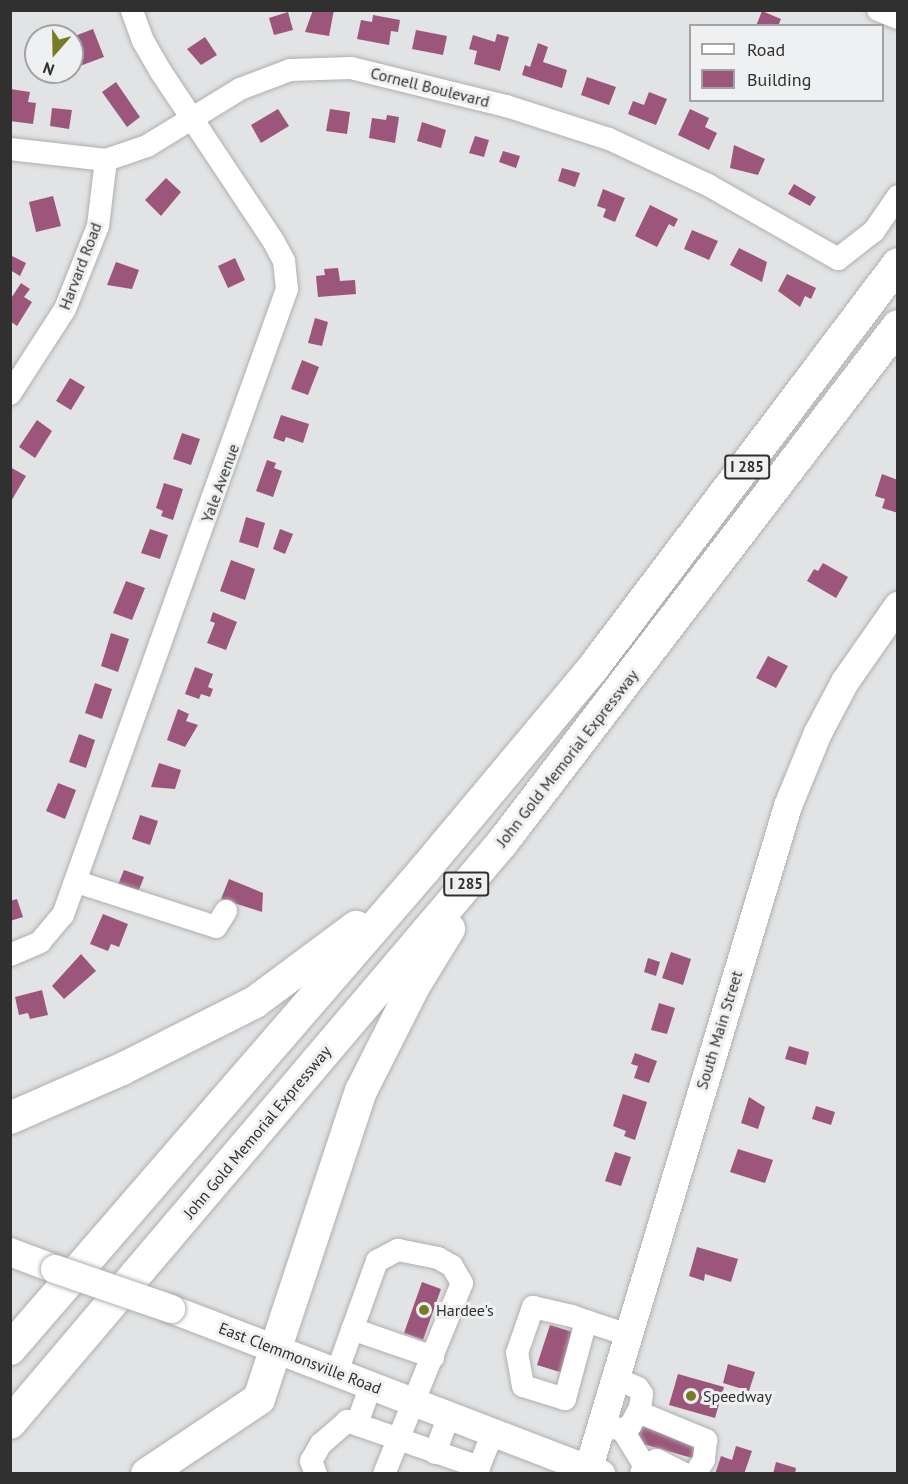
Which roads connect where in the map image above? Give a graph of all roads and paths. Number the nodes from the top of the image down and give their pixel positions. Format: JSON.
{"nodes":[{"id":1,"x":132,"y":10,"type":"edge"},
{"id":2,"x":878,"y":10,"type":"edge"},
{"id":3,"x":897,"y":18,"type":"edge"},
{"id":4,"x":195,"y":117,"type":"junction"},
{"id":5,"x":10,"y":149,"type":"edge"},
{"id":6,"x":106,"y":160,"type":"junction"},
{"id":7,"x":897,"y":196,"type":"edge"},
{"id":8,"x":897,"y":264,"type":"edge"},
{"id":9,"x":897,"y":326,"type":"edge"},
{"id":10,"x":10,"y":394,"type":"edge"},
{"id":11,"x":897,"y":606,"type":"edge"},
{"id":12,"x":502,"y":843,"type":"junction"},
{"id":13,"x":425,"y":869,"type":"junction"},
{"id":14,"x":77,"y":882,"type":"junction"},
{"id":15,"x":226,"y":911,"type":"dead end"},
{"id":16,"x":10,"y":955,"type":"edge"},
{"id":17,"x":10,"y":1118,"type":"edge"},
{"id":18,"x":10,"y":1252,"type":"edge"},
{"id":19,"x":586,"y":1321,"type":"dead end"},
{"id":20,"x":352,"y":1329,"type":"junction"},
{"id":21,"x":628,"y":1335,"type":"junction"},
{"id":22,"x":10,"y":1348,"type":"edge"},
{"id":23,"x":275,"y":1349,"type":"junction"},
{"id":24,"x":433,"y":1357,"type":"junction"},
{"id":25,"x":337,"y":1372,"type":"junction"},
{"id":26,"x":615,"y":1378,"type":"junction"},
{"id":27,"x":371,"y":1385,"type":"junction"},
{"id":28,"x":415,"y":1402,"type":"junction"},
{"id":29,"x":638,"y":1412,"type":"junction"},
{"id":30,"x":448,"y":1415,"type":"junction"},
{"id":31,"x":10,"y":1423,"type":"edge"},
{"id":32,"x":357,"y":1424,"type":"junction"},
{"id":33,"x":611,"y":1428,"type":"junction"},
{"id":34,"x":493,"y":1433,"type":"junction"},
{"id":35,"x":396,"y":1438,"type":"junction"},
{"id":36,"x":435,"y":1453,"type":"junction"},
{"id":37,"x":643,"y":1469,"type":"edge"},
{"id":38,"x":592,"y":1472,"type":"edge"},
{"id":39,"x":147,"y":1473,"type":"edge"},
{"id":40,"x":316,"y":1473,"type":"edge"},
{"id":41,"x":384,"y":1473,"type":"edge"},
{"id":42,"x":685,"y":1473,"type":"edge"},
{"id":43,"x":694,"y":1473,"type":"edge"}],
"edges":[{"from":1,"to":4,"type":"street","name":"Yale Avenue"},
{"from":2,"to":3,"type":"street"},
{"from":4,"to":6,"type":"street","name":"Cornell Boulevard"},
{"from":4,"to":7,"type":"street","name":"Cornell Boulevard"},
{"from":4,"to":14,"type":"street","name":"Yale Avenue"},
{"from":5,"to":6,"type":"street","name":"Cornell Boulevard"},
{"from":6,"to":10,"type":"street","name":"Harvard Road"},
{"from":8,"to":13,"type":"highway","number":"I 285"},
{"from":9,"to":12,"type":"highway","name":"John Gold Memorial Expressway","number":"I 285"},
{"from":11,"to":21,"type":"main road","name":"South Main Street"},
{"from":12,"to":23,"type":"highway"},
{"from":12,"to":31,"type":"highway","name":"John Gold Memorial Expressway","number":"I 285"},
{"from":13,"to":17,"type":"highway"},
{"from":13,"to":22,"type":"highway","number":"I 285"},
{"from":14,"to":15,"type":"street"},
{"from":14,"to":16,"type":"street","name":"Yale Avenue"},
{"from":18,"to":23,"type":"main road","name":"East Clemmonsville Road","bridge":true},
{"from":19,"to":21,"type":"street"},
{"from":20,"to":24,"type":"street"},
{"from":20,"to":24,"type":"street"},
{"from":20,"to":25,"type":"street"},
{"from":21,"to":26,"type":"main road","name":"South Main Street"},
{"from":23,"to":25,"type":"main road","name":"East Clemmonsville Road"},
{"from":23,"to":39,"type":"highway"},
{"from":24,"to":28,"type":"street"},
{"from":25,"to":27,"type":"main road","name":"East Clemmonsville Road"},
{"from":26,"to":29,"type":"street"},
{"from":26,"to":33,"type":"main road","name":"South Main Street"},
{"from":27,"to":28,"type":"main road","name":"East Clemmonsville Road"},
{"from":27,"to":32,"type":"street"},
{"from":28,"to":30,"type":"main road","name":"East Clemmonsville Road"},
{"from":28,"to":35,"type":"street"},
{"from":29,"to":33,"type":"street"},
{"from":29,"to":43,"type":"street"},
{"from":30,"to":34,"type":"main road","name":"East Clemmonsville Road"},
{"from":30,"to":36,"type":"street"},
{"from":32,"to":35,"type":"street"},
{"from":32,"to":40,"type":"street"},
{"from":33,"to":37,"type":"street"},
{"from":33,"to":38,"type":"main road","name":"South Main Street"},
{"from":34,"to":36,"type":"street"},
{"from":34,"to":38,"type":"main road","name":"East Clemmonsville Road"},
{"from":35,"to":36,"type":"street"},
{"from":35,"to":41,"type":"street"},
{"from":37,"to":42,"type":"street"}]}
